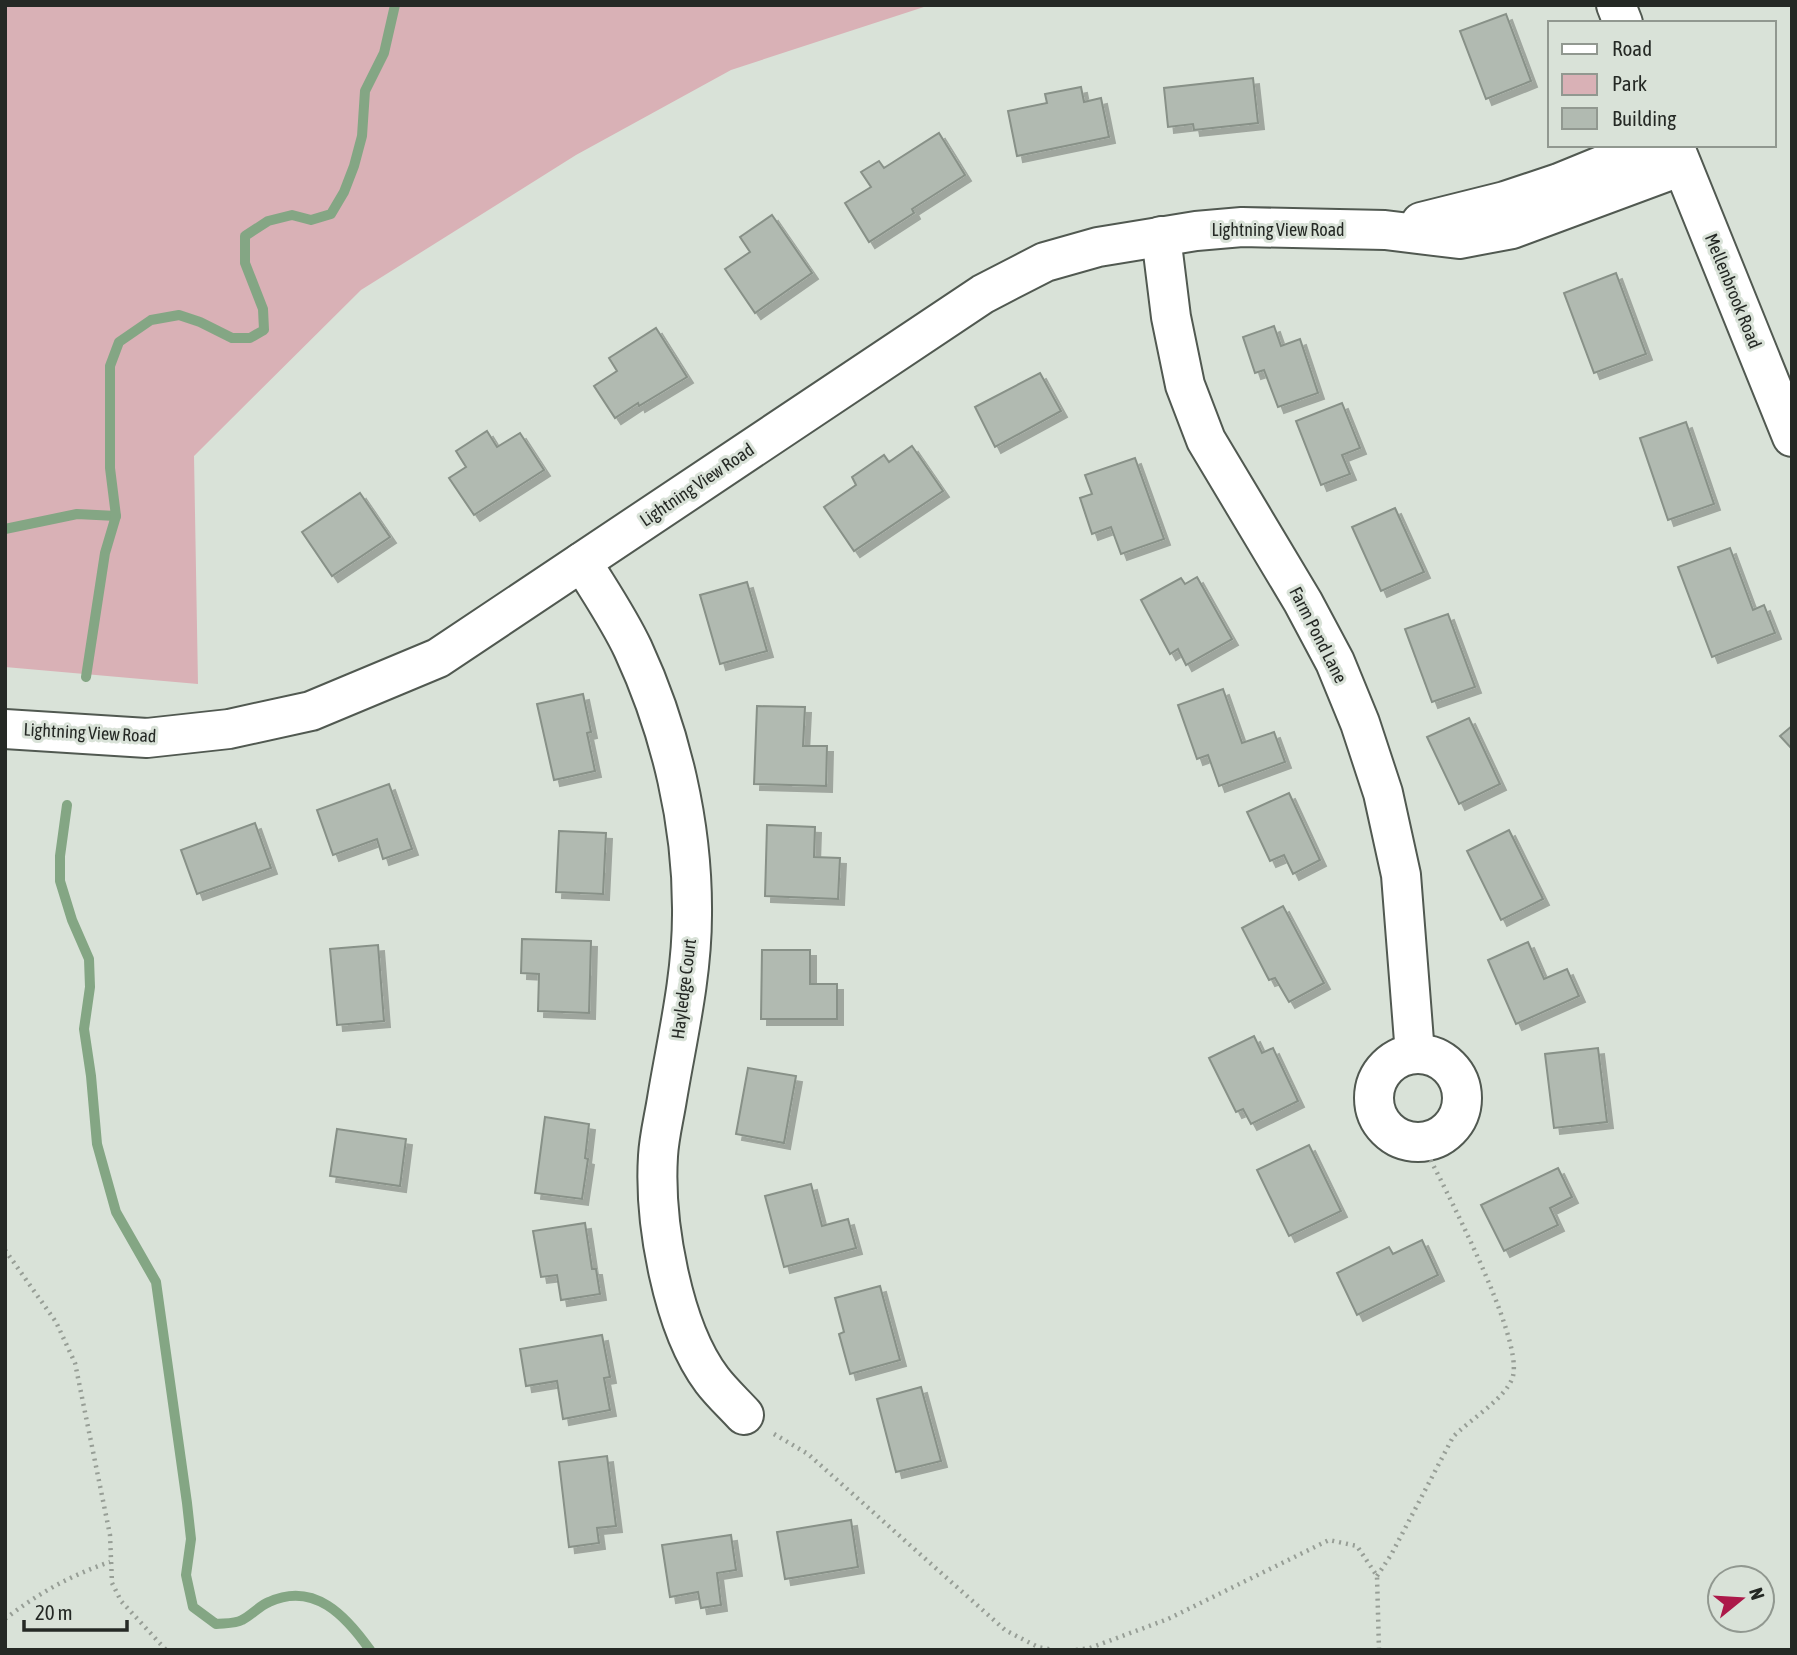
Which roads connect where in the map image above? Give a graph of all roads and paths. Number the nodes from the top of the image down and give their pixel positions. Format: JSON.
{"nodes":[{"id":1,"x":1669,"y":152,"type":"edge"},
{"id":2,"x":1161,"y":236,"type":"junction"},
{"id":3,"x":1792,"y":436,"type":"edge"},
{"id":4,"x":582,"y":562,"type":"junction"},
{"id":5,"x":5,"y":729,"type":"edge"},
{"id":6,"x":1415,"y":1054,"type":"junction"},
{"id":7,"x":1422,"y":1143,"type":"junction"},
{"id":8,"x":5,"y":1250,"type":"edge"},
{"id":9,"x":744,"y":1415,"type":"joint"},
{"id":10,"x":110,"y":1562,"type":"junction"},
{"id":11,"x":1377,"y":1576,"type":"junction"},
{"id":12,"x":5,"y":1619,"type":"edge"},
{"id":13,"x":166,"y":1650,"type":"edge"},
{"id":14,"x":1053,"y":1650,"type":"edge"},
{"id":15,"x":1076,"y":1650,"type":"edge"},
{"id":16,"x":1379,"y":1650,"type":"edge"}],
"edges":[{"from":1,"to":2,"type":"street","name":"Lightning View Road"},
{"from":1,"to":3,"type":"street","name":"Mellenbrook Road"},
{"from":2,"to":4,"type":"street","name":"Lightning View Road"},
{"from":2,"to":6,"type":"street","name":"Farm Pond Lane"},
{"from":4,"to":5,"type":"street","name":"Lightning View Road"},
{"from":4,"to":9,"type":"street","name":"Hayledge Court"},
{"from":6,"to":7,"type":"street"},
{"from":6,"to":7,"type":"street"},
{"from":7,"to":11,"type":"path"},
{"from":8,"to":10,"type":"path"},
{"from":9,"to":14,"type":"path"},
{"from":10,"to":12,"type":"path"},
{"from":10,"to":13,"type":"path"},
{"from":11,"to":15,"type":"path"},
{"from":11,"to":16,"type":"path"}]}
